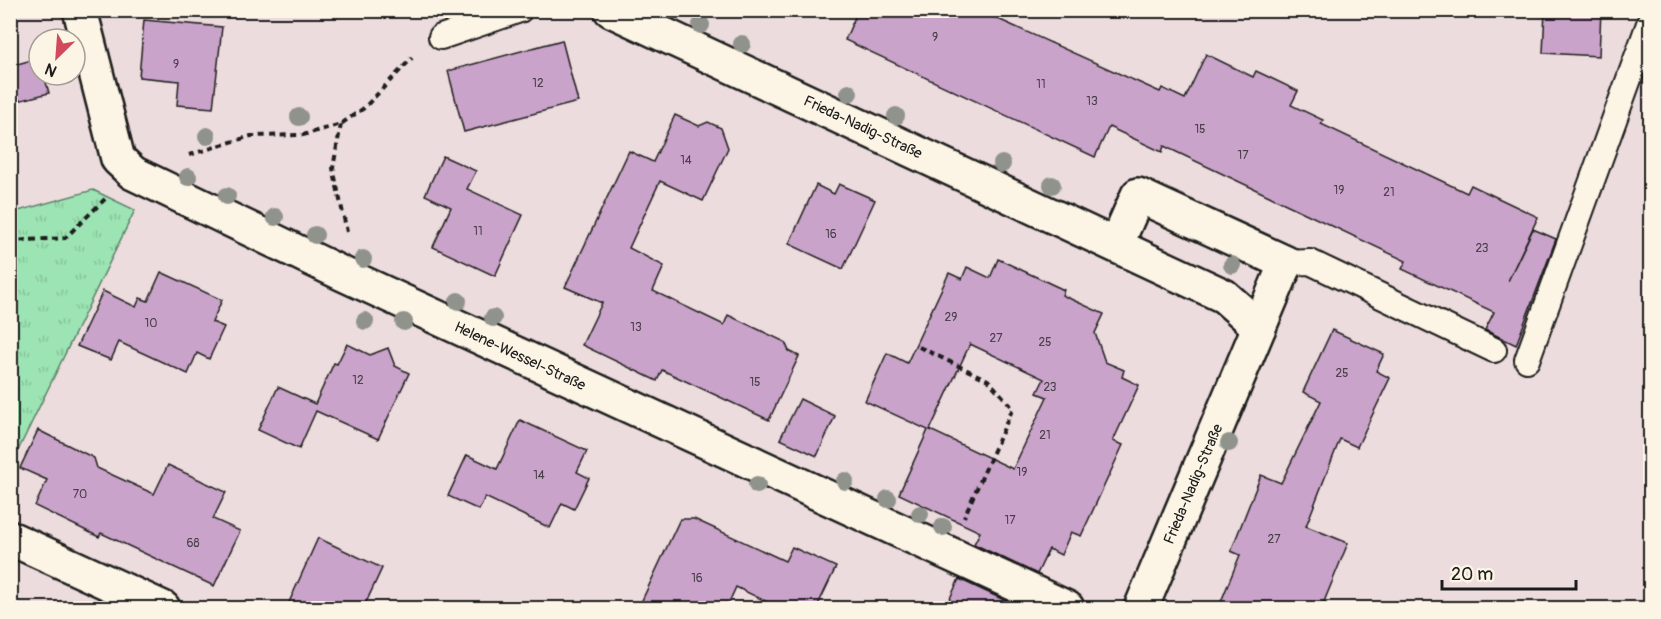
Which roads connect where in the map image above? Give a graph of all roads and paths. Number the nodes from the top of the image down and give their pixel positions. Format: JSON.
{"nodes":[{"id":1,"x":80,"y":10,"type":"edge"},
{"id":2,"x":520,"y":10,"type":"edge"},
{"id":3,"x":611,"y":10,"type":"edge"},
{"id":4,"x":1650,"y":21,"type":"edge"},
{"id":5,"x":441,"y":37,"type":"joint"},
{"id":6,"x":341,"y":124,"type":"junction"},
{"id":7,"x":133,"y":173,"type":"junction"},
{"id":8,"x":10,"y":241,"type":"edge"},
{"id":9,"x":1116,"y":245,"type":"junction"},
{"id":10,"x":1286,"y":263,"type":"junction"},
{"id":11,"x":343,"y":274,"type":"junction"},
{"id":12,"x":1259,"y":327,"type":"junction"},
{"id":13,"x":919,"y":347,"type":"dead end"},
{"id":14,"x":1494,"y":350,"type":"dead end"},
{"id":15,"x":1527,"y":360,"type":"dead end"},
{"id":16,"x":10,"y":538,"type":"edge"},
{"id":17,"x":948,"y":554,"type":"junction"},
{"id":18,"x":163,"y":609,"type":"edge"},
{"id":19,"x":1067,"y":609,"type":"edge"},
{"id":20,"x":1141,"y":609,"type":"edge"}],
"edges":[{"from":1,"to":7,"type":"street","name":"Helene-Wessel-Straße"},
{"from":2,"to":5,"type":"lane"},
{"from":3,"to":9,"type":"street","name":"Frieda-Nadig-Straße"},
{"from":4,"to":15,"type":"lane"},
{"from":5,"to":6,"type":"path"},
{"from":6,"to":7,"type":"path"},
{"from":6,"to":11,"type":"path"},
{"from":7,"to":8,"type":"path"},
{"from":7,"to":11,"type":"street","name":"Helene-Wessel-Straße"},
{"from":9,"to":10,"type":"street"},
{"from":9,"to":12,"type":"street","name":"Frieda-Nadig-Straße"},
{"from":10,"to":12,"type":"street","name":"Frieda-Nadig-Straße"},
{"from":10,"to":14,"type":"lane"},
{"from":11,"to":17,"type":"street","name":"Helene-Wessel-Straße"},
{"from":12,"to":20,"type":"street","name":"Frieda-Nadig-Straße"},
{"from":13,"to":17,"type":"path"},
{"from":16,"to":18,"type":"street"},
{"from":17,"to":19,"type":"street","name":"Helene-Wessel-Straße"}]}
